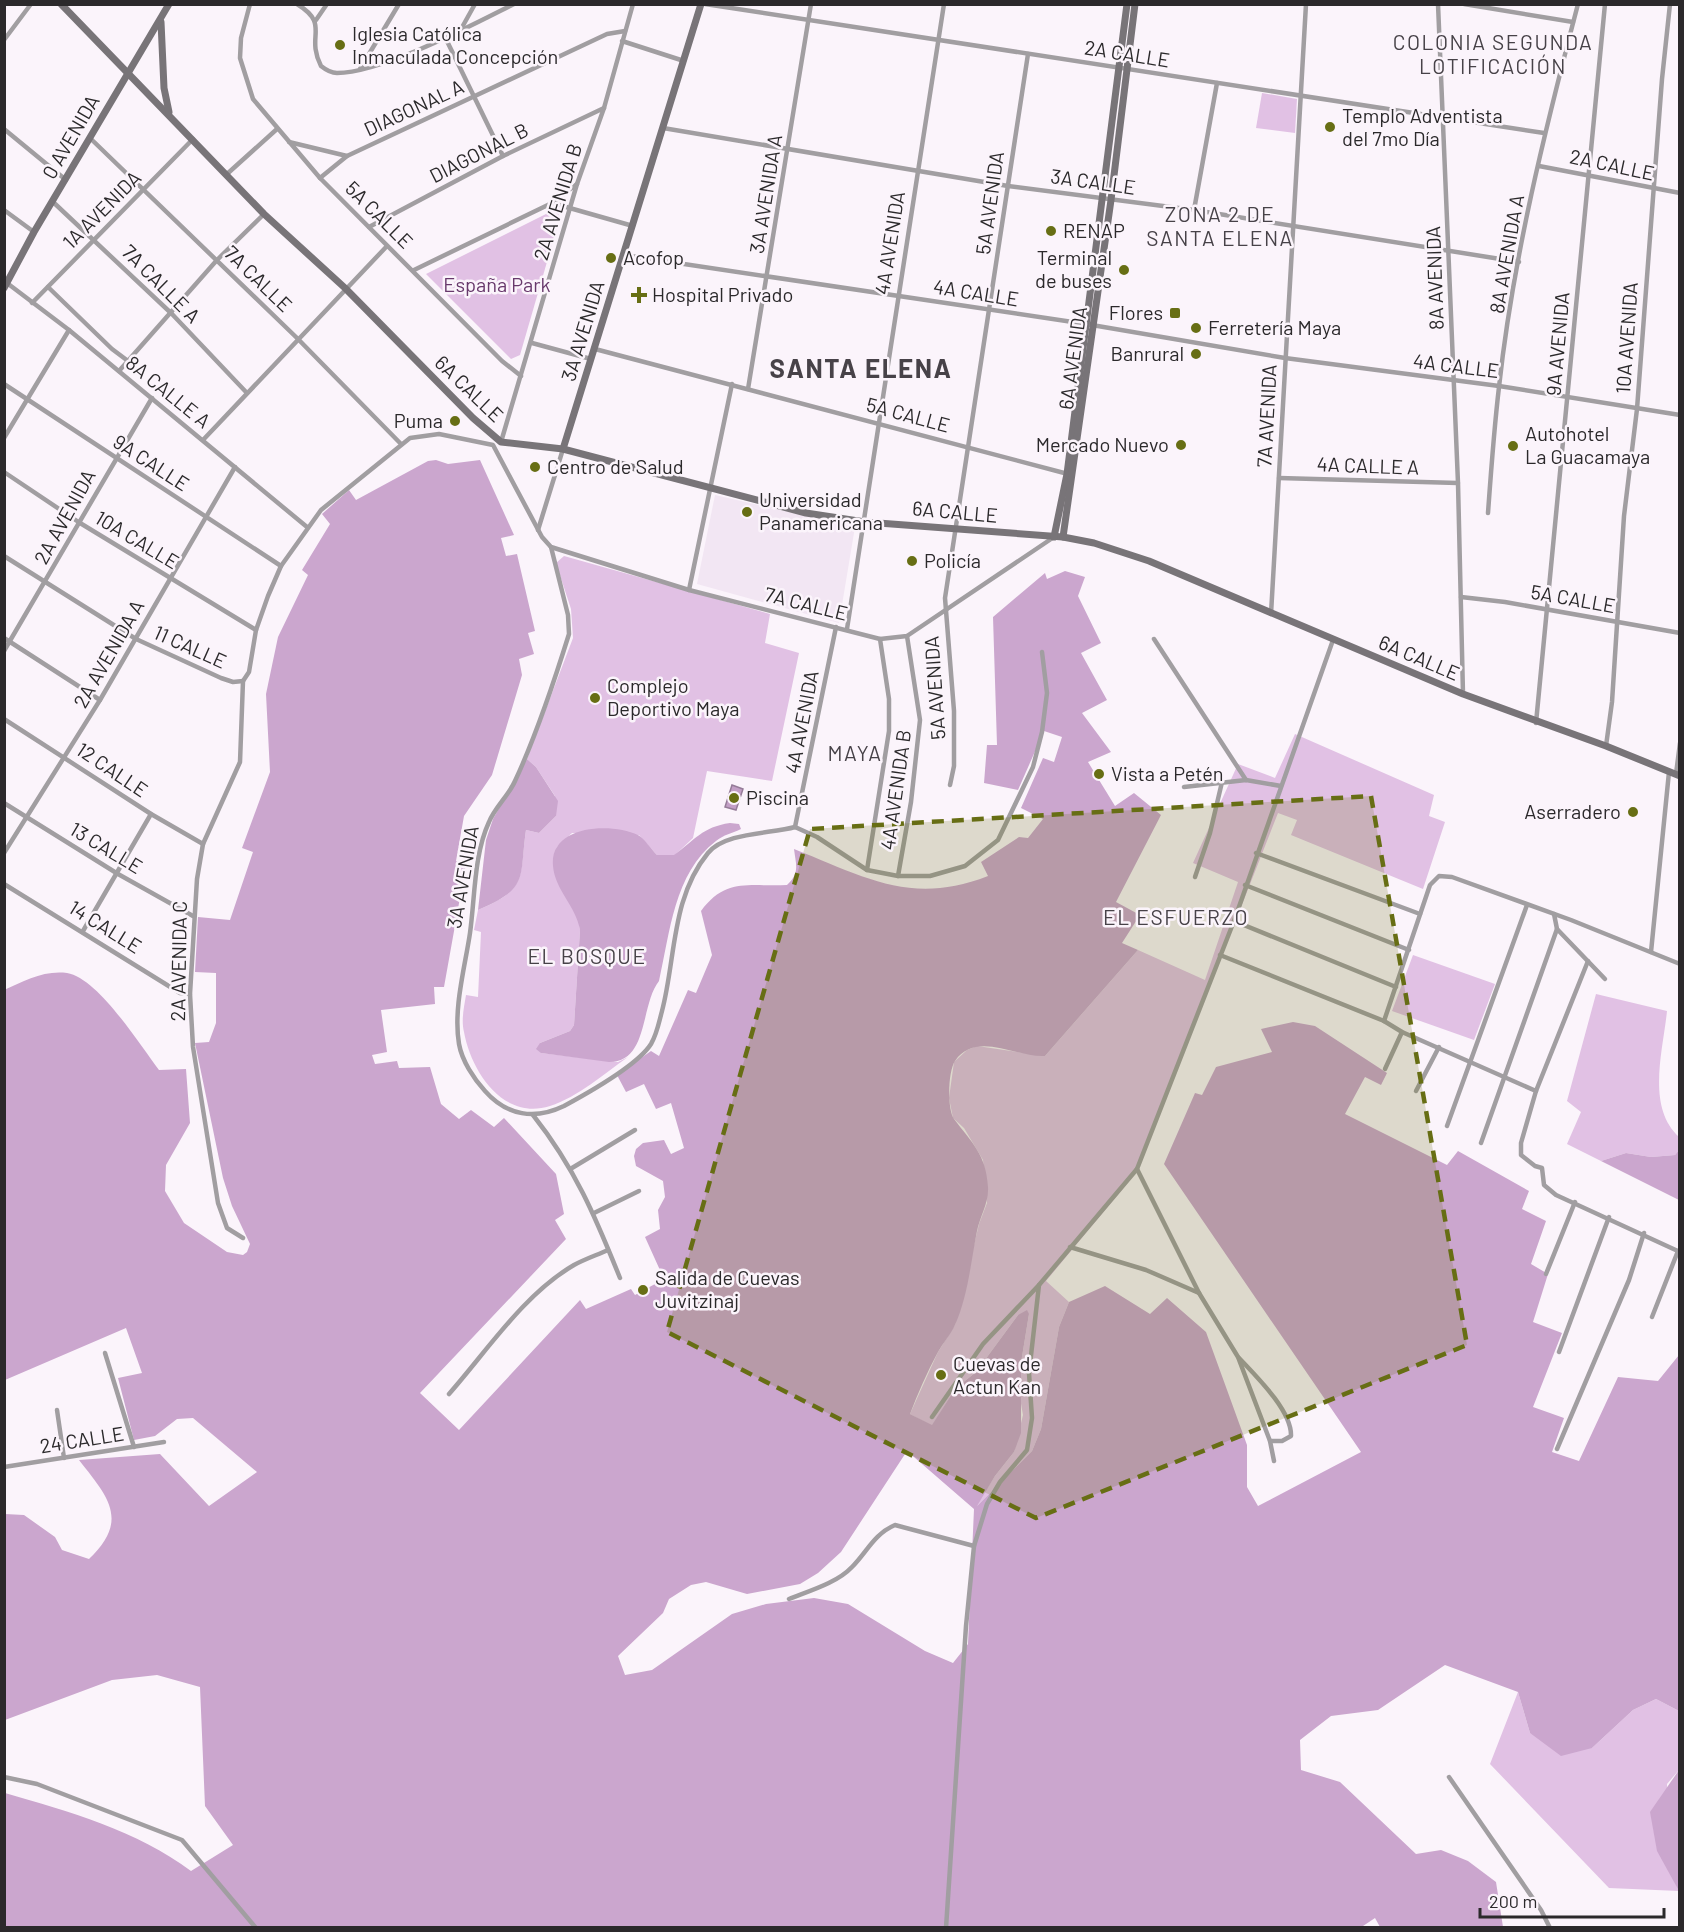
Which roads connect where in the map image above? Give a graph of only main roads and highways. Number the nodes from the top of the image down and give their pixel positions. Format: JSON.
{"nodes":[{"id":1,"x":61,"y":4,"type":"edge"},
{"id":2,"x":169,"y":4,"type":"edge"},
{"id":3,"x":703,"y":4,"type":"edge"},
{"id":4,"x":1127,"y":4,"type":"edge"},
{"id":5,"x":1135,"y":4,"type":"edge"},
{"id":6,"x":162,"y":17,"type":"junction"},
{"id":7,"x":1124,"y":69,"type":"junction"},
{"id":8,"x":128,"y":72,"type":"junction"},
{"id":9,"x":170,"y":114,"type":"junction"},
{"id":10,"x":7,"y":280,"type":"edge"},
{"id":11,"x":564,"y":450,"type":"junction"},
{"id":12,"x":1070,"y":475,"type":"junction"},
{"id":13,"x":1054,"y":537,"type":"junction"},
{"id":14,"x":1063,"y":537,"type":"junction"},
{"id":15,"x":1675,"y":774,"type":"edge"}],
"edges":[{"from":1,"to":8,"type":"main road","name":"6A CALLE"},
{"from":2,"to":6,"type":"main road","name":"0 AVENIDA"},
{"from":3,"to":11,"type":"main road","name":"3A AVENIDA"},
{"from":4,"to":7,"type":"main road","name":"6A AVENIDA"},
{"from":5,"to":7,"type":"main road","name":"6A AVENIDA"},
{"from":6,"to":8,"type":"main road","name":"0 AVENIDA"},
{"from":6,"to":9,"type":"main road"},
{"from":7,"to":12,"type":"main road","name":"6A AVENIDA"},
{"from":8,"to":9,"type":"main road","name":"6A CALLE"},
{"from":8,"to":10,"type":"main road","name":"0 AVENIDA"},
{"from":9,"to":11,"type":"main road","name":"6A CALLE"},
{"from":11,"to":13,"type":"main road","name":"6A CALLE"},
{"from":12,"to":13,"type":"main road","name":"6A AVENIDA"},
{"from":12,"to":14,"type":"main road","name":"6A AVENIDA"},
{"from":13,"to":14,"type":"main road","name":"6A CALLE"},
{"from":14,"to":15,"type":"main road","name":"6A CALLE"}]}
